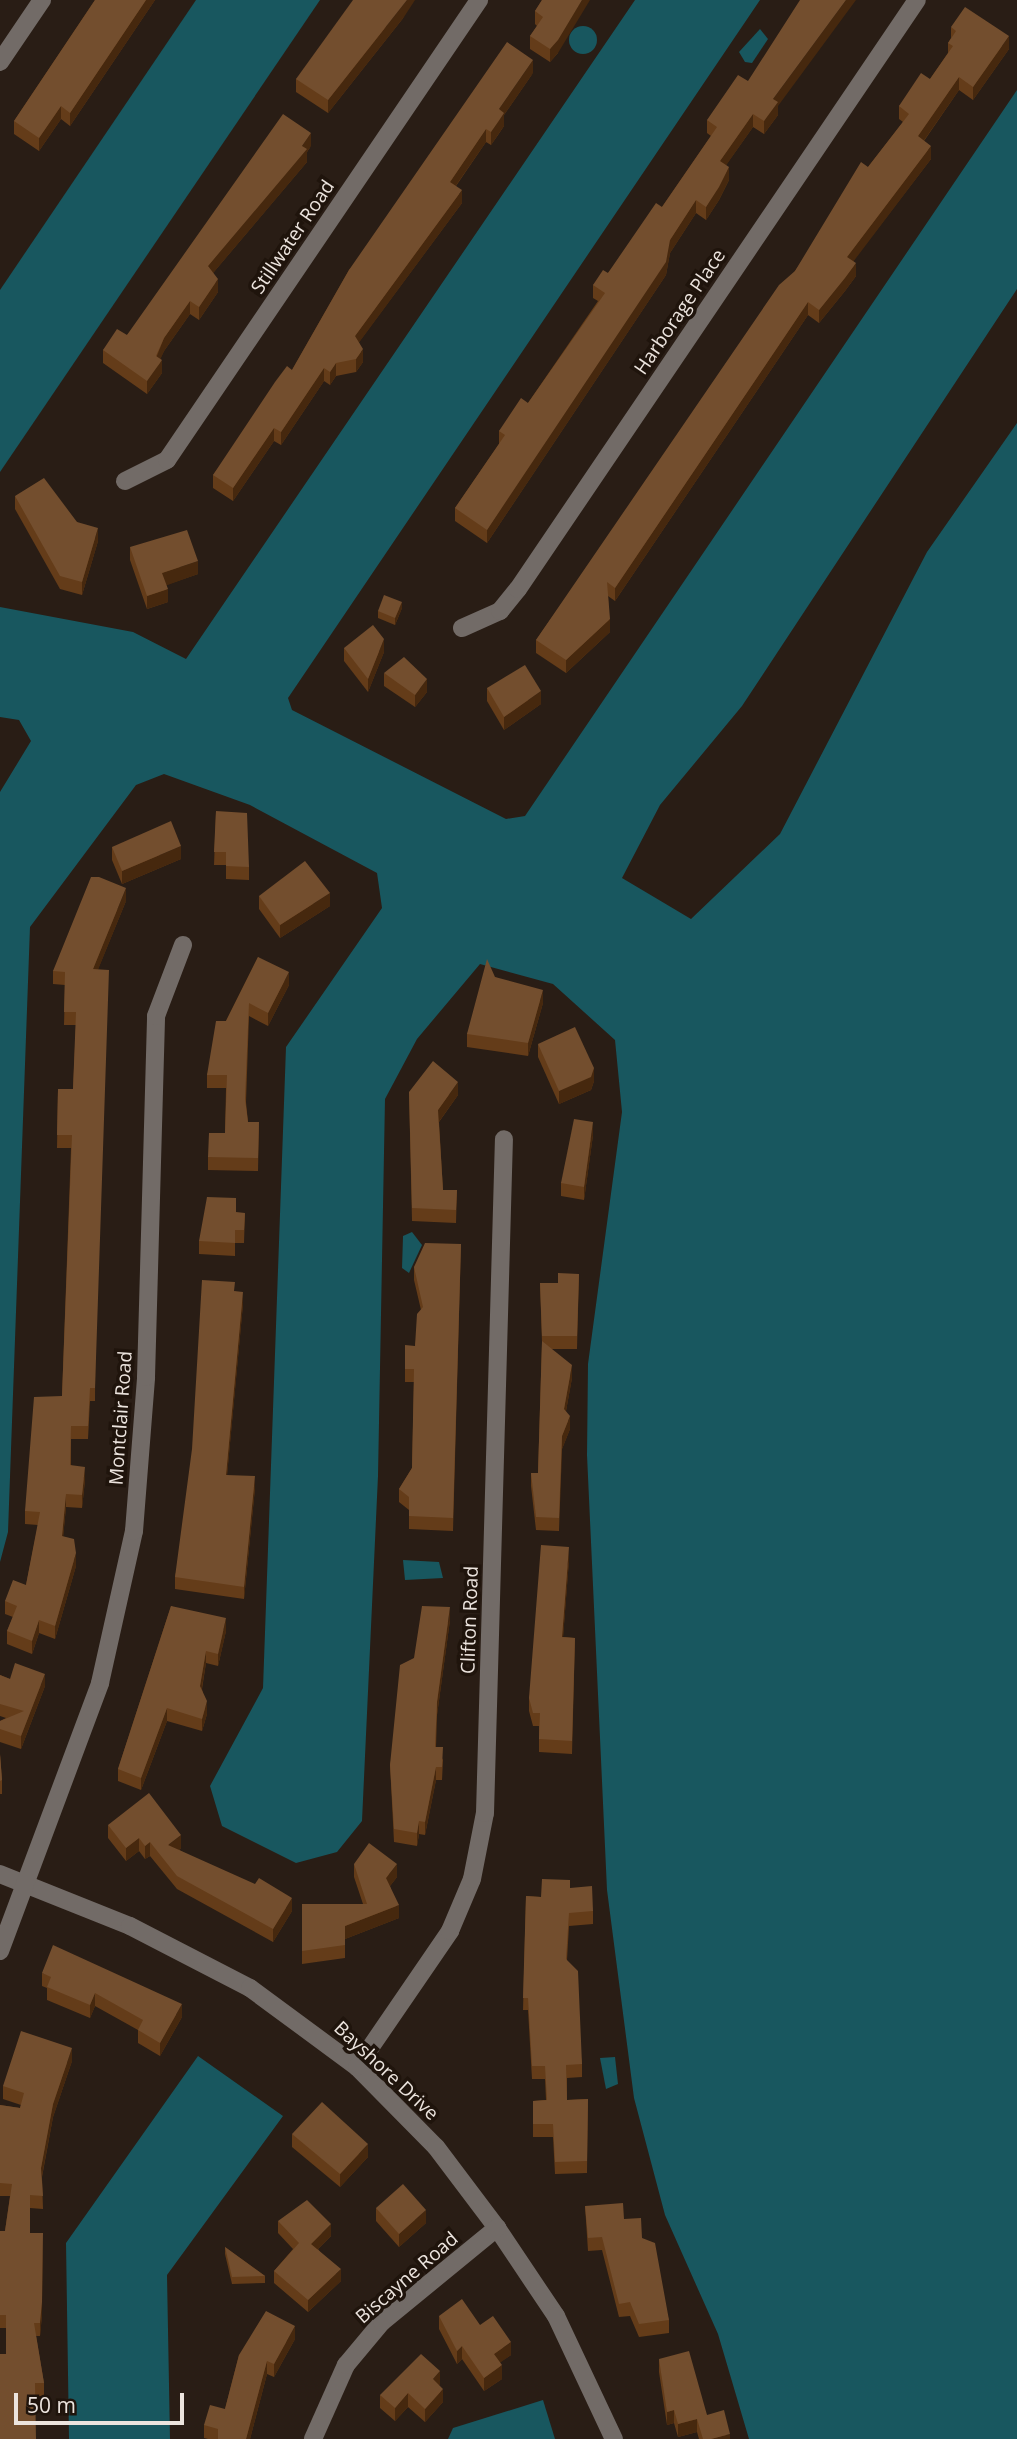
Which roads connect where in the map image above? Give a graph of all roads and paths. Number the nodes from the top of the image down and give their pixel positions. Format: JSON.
{"nodes":[{"id":1,"x":42,"y":0,"type":"edge"},
{"id":2,"x":479,"y":0,"type":"edge"},
{"id":3,"x":917,"y":0,"type":"edge"},
{"id":4,"x":0,"y":62,"type":"edge"},
{"id":5,"x":125,"y":481,"type":"dead end"},
{"id":6,"x":462,"y":628,"type":"dead end"},
{"id":7,"x":183,"y":945,"type":"dead end"},
{"id":8,"x":504,"y":1139,"type":"dead end"},
{"id":9,"x":0,"y":1874,"type":"edge"},
{"id":10,"x":28,"y":1884,"type":"junction"},
{"id":11,"x":0,"y":1951,"type":"edge"},
{"id":12,"x":357,"y":2067,"type":"junction"},
{"id":13,"x":497,"y":2228,"type":"junction"},
{"id":14,"x":313,"y":2439,"type":"edge"},
{"id":15,"x":614,"y":2439,"type":"edge"}],
"edges":[{"from":1,"to":4,"type":"street"},
{"from":2,"to":5,"type":"street","name":"Stillwater Road"},
{"from":3,"to":6,"type":"street","name":"Harborage Place"},
{"from":7,"to":10,"type":"street","name":"Montclair Road"},
{"from":8,"to":12,"type":"street","name":"Clifton Road"},
{"from":9,"to":10,"type":"street","name":"Bayshore Drive"},
{"from":10,"to":11,"type":"street","name":"Montclair Road"},
{"from":10,"to":12,"type":"street","name":"Bayshore Drive"},
{"from":12,"to":13,"type":"street","name":"Bayshore Drive"},
{"from":13,"to":14,"type":"street","name":"Biscayne Road"},
{"from":13,"to":15,"type":"street","name":"Bayshore Drive"}]}
